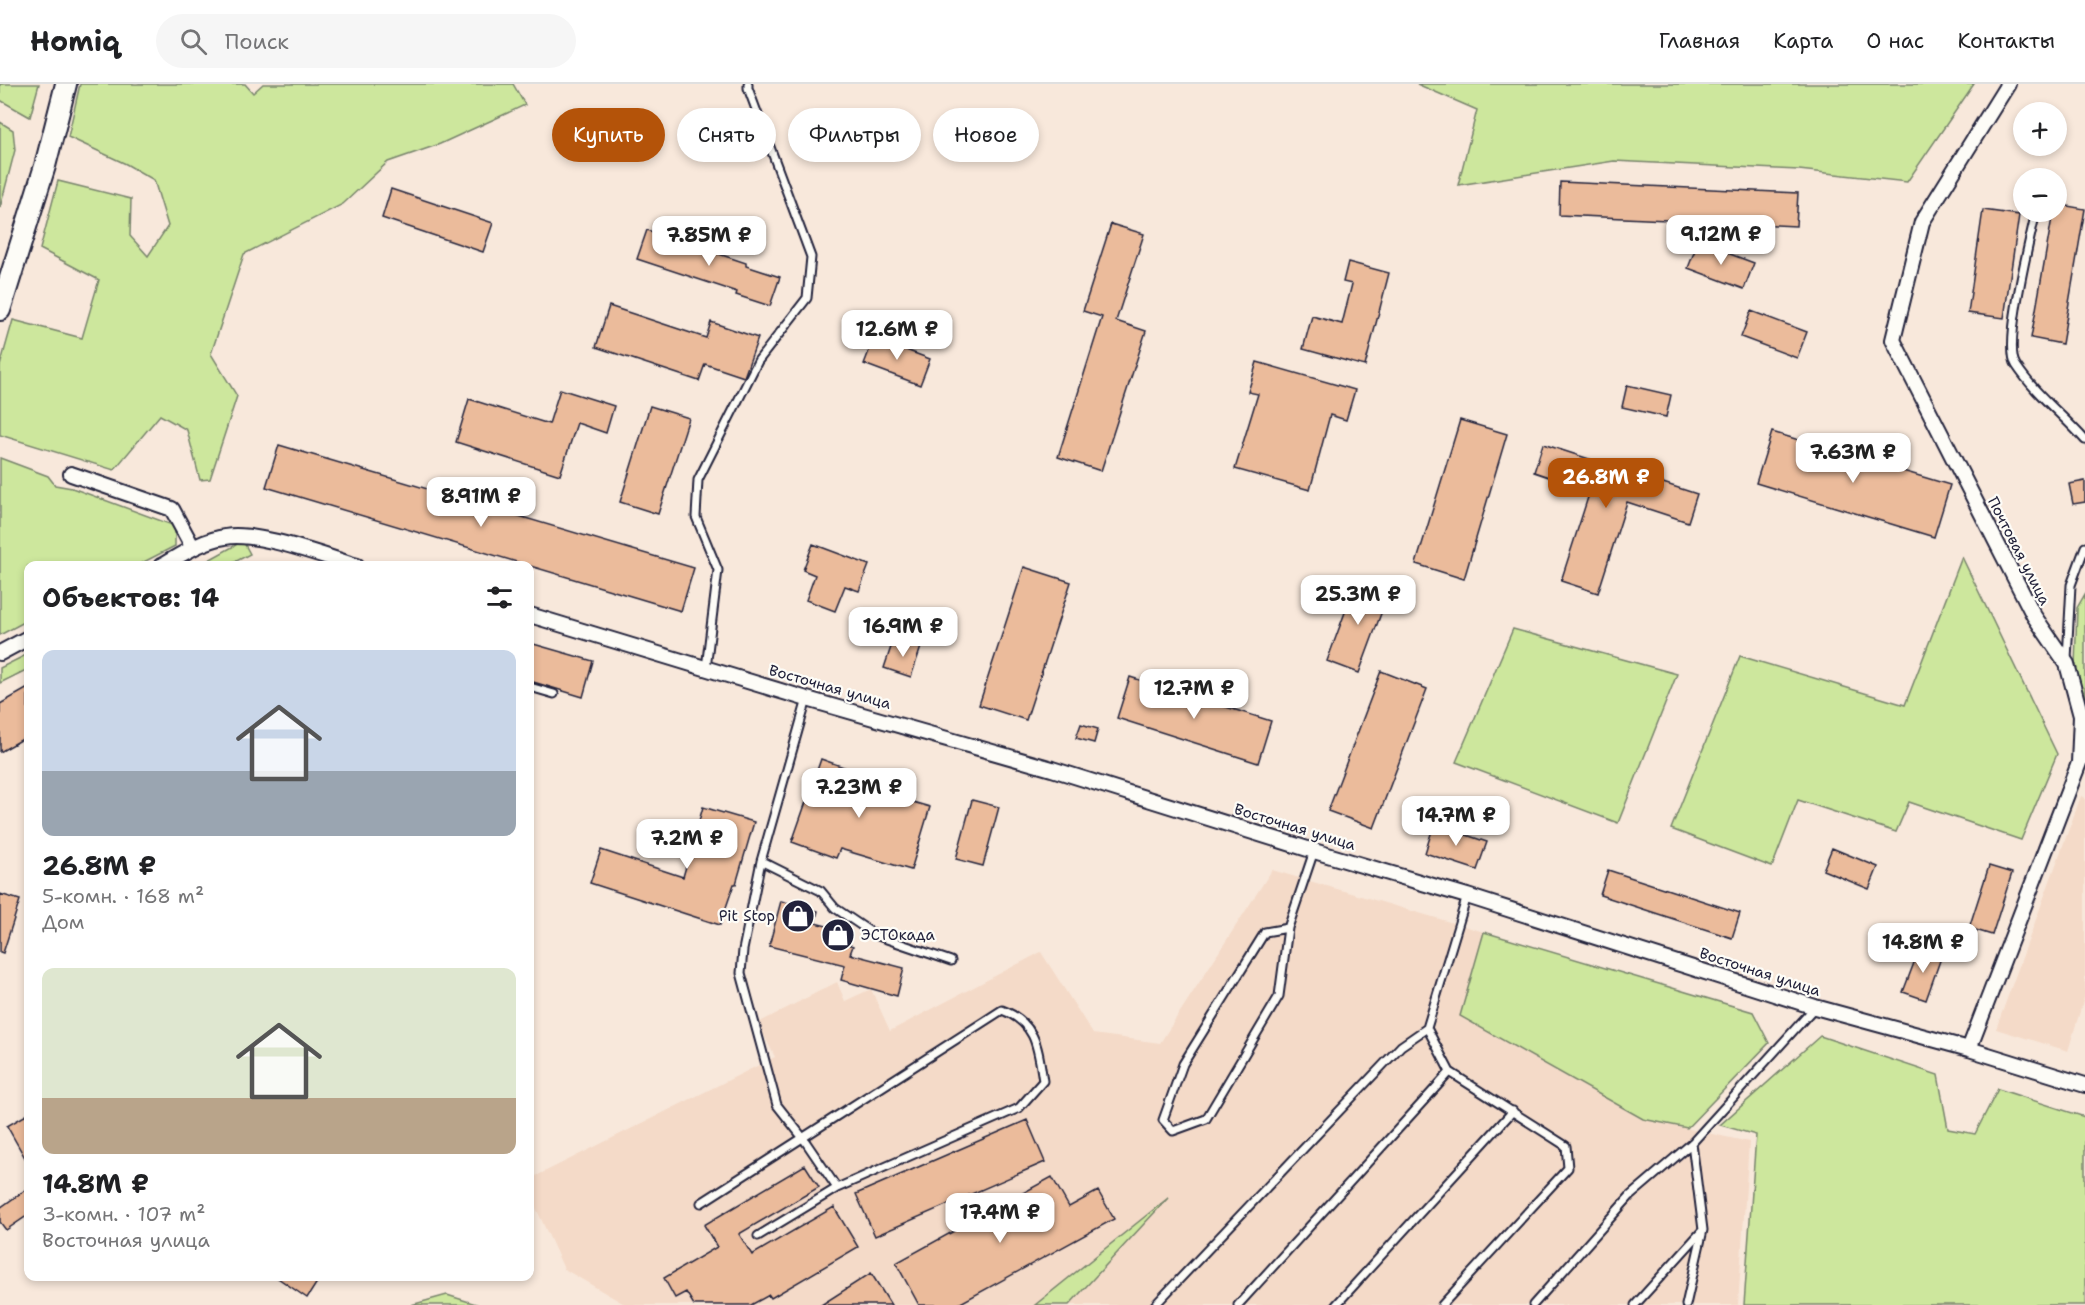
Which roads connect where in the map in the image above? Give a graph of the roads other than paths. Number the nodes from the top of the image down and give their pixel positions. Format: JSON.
{"nodes":[{"id":1,"x":66,"y":84,"type":"edge"},
{"id":2,"x":748,"y":84,"type":"edge"},
{"id":3,"x":2008,"y":84,"type":"edge"},
{"id":4,"x":2034,"y":222,"type":"edge"},
{"id":5,"x":0,"y":310,"type":"edge"},
{"id":6,"x":2085,"y":440,"type":"edge"},
{"id":7,"x":71,"y":474,"type":"dead end"},
{"id":8,"x":2085,"y":547,"type":"edge"},
{"id":9,"x":193,"y":548,"type":"junction"},
{"id":10,"x":170,"y":561,"type":"edge"},
{"id":11,"x":340,"y":561,"type":"edge"},
{"id":12,"x":534,"y":616,"type":"edge"},
{"id":13,"x":24,"y":640,"type":"edge"},
{"id":14,"x":0,"y":653,"type":"edge"},
{"id":15,"x":2067,"y":664,"type":"junction"},
{"id":16,"x":706,"y":668,"type":"junction"},
{"id":17,"x":534,"y":688,"type":"edge"},
{"id":18,"x":554,"y":694,"type":"dead end"},
{"id":19,"x":807,"y":699,"type":"junction"},
{"id":20,"x":2082,"y":760,"type":"edge"},
{"id":21,"x":1314,"y":851,"type":"junction"},
{"id":22,"x":761,"y":861,"type":"junction"},
{"id":23,"x":1467,"y":896,"type":"junction"},
{"id":24,"x":1288,"y":928,"type":"junction"},
{"id":25,"x":951,"y":962,"type":"dead end"},
{"id":26,"x":1815,"y":1007,"type":"junction"},
{"id":27,"x":1427,"y":1028,"type":"junction"},
{"id":28,"x":1969,"y":1049,"type":"junction"},
{"id":29,"x":1450,"y":1071,"type":"junction"},
{"id":30,"x":2085,"y":1085,"type":"edge"},
{"id":31,"x":1513,"y":1111,"type":"junction"},
{"id":32,"x":802,"y":1138,"type":"junction"},
{"id":33,"x":1692,"y":1143,"type":"junction"},
{"id":34,"x":837,"y":1188,"type":"junction"},
{"id":35,"x":701,"y":1203,"type":"dead end"},
{"id":36,"x":1703,"y":1230,"type":"junction"},
{"id":37,"x":758,"y":1236,"type":"dead end"},
{"id":38,"x":1155,"y":1305,"type":"edge"},
{"id":39,"x":1238,"y":1305,"type":"edge"},
{"id":40,"x":1336,"y":1305,"type":"edge"},
{"id":41,"x":1442,"y":1305,"type":"edge"},
{"id":42,"x":1533,"y":1305,"type":"edge"},
{"id":43,"x":1635,"y":1305,"type":"edge"},
{"id":44,"x":1686,"y":1305,"type":"edge"}],
"edges":[{"from":1,"to":5,"type":"street"},
{"from":2,"to":16,"type":"lane"},
{"from":3,"to":15,"type":"street","name":"Почтовая улица"},
{"from":4,"to":6,"type":"lane"},
{"from":7,"to":9,"type":"street"},
{"from":8,"to":15,"type":"lane"},
{"from":9,"to":10,"type":"street"},
{"from":9,"to":11,"type":"street"},
{"from":12,"to":16,"type":"street","name":"Восточная улица"},
{"from":13,"to":14,"type":"street"},
{"from":15,"to":20,"type":"street","name":"Почтовая улица"},
{"from":16,"to":19,"type":"street","name":"Восточная улица"},
{"from":17,"to":18,"type":"lane"},
{"from":19,"to":21,"type":"street","name":"Восточная улица"},
{"from":19,"to":22,"type":"lane"},
{"from":20,"to":28,"type":"street","name":"Почтовая улица"},
{"from":21,"to":23,"type":"street","name":"Восточная улица"},
{"from":21,"to":24,"type":"lane"},
{"from":22,"to":25,"type":"lane"},
{"from":22,"to":32,"type":"lane"},
{"from":23,"to":26,"type":"street","name":"Восточная улица"},
{"from":23,"to":27,"type":"lane"},
{"from":24,"to":24,"type":"lane"},
{"from":26,"to":28,"type":"street","name":"Восточная улица"},
{"from":26,"to":33,"type":"lane"},
{"from":27,"to":29,"type":"lane"},
{"from":27,"to":38,"type":"lane"},
{"from":28,"to":30,"type":"street","name":"Восточная улица"},
{"from":29,"to":31,"type":"lane"},
{"from":29,"to":39,"type":"lane"},
{"from":31,"to":40,"type":"lane"},
{"from":31,"to":41,"type":"lane"},
{"from":32,"to":34,"type":"lane"},
{"from":32,"to":34,"type":"lane"},
{"from":32,"to":35,"type":"lane"},
{"from":33,"to":36,"type":"lane"},
{"from":33,"to":42,"type":"lane"},
{"from":34,"to":37,"type":"lane"},
{"from":36,"to":43,"type":"lane"},
{"from":36,"to":44,"type":"lane"}]}
